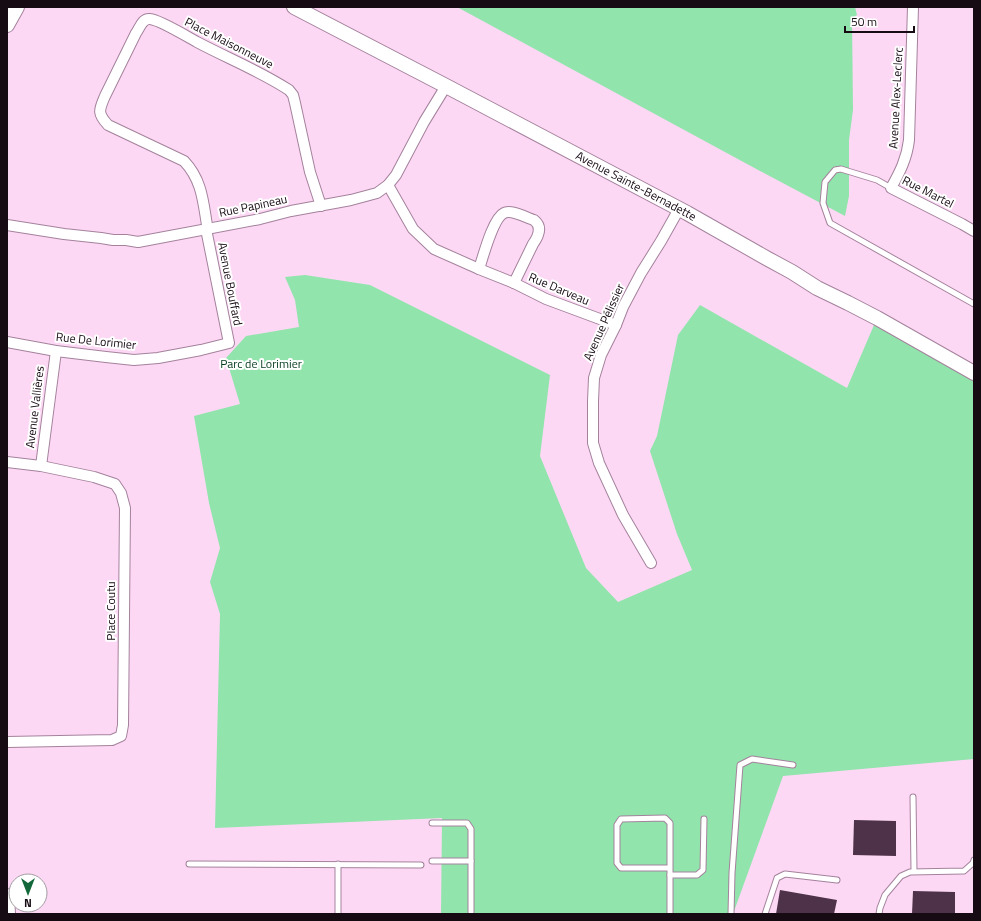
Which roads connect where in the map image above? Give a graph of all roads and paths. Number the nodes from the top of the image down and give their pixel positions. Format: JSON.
{"nodes":[{"id":1,"x":17,"y":7,"type":"edge"},
{"id":2,"x":294,"y":7,"type":"edge"},
{"id":3,"x":913,"y":7,"type":"edge"},
{"id":4,"x":7,"y":25,"type":"edge"},
{"id":5,"x":446,"y":86,"type":"junction"},
{"id":6,"x":388,"y":185,"type":"junction"},
{"id":7,"x":891,"y":188,"type":"junction"},
{"id":8,"x":321,"y":206,"type":"junction"},
{"id":9,"x":679,"y":209,"type":"junction"},
{"id":10,"x":7,"y":225,"type":"edge"},
{"id":11,"x":206,"y":229,"type":"junction"},
{"id":12,"x":974,"y":231,"type":"edge"},
{"id":13,"x":479,"y":269,"type":"junction"},
{"id":14,"x":514,"y":283,"type":"junction"},
{"id":15,"x":974,"y":304,"type":"edge"},
{"id":16,"x":616,"y":325,"type":"junction"},
{"id":17,"x":7,"y":342,"type":"edge"},
{"id":18,"x":229,"y":343,"type":"joint"},
{"id":19,"x":56,"y":351,"type":"junction"},
{"id":20,"x":974,"y":373,"type":"edge"},
{"id":21,"x":7,"y":462,"type":"edge"},
{"id":22,"x":41,"y":466,"type":"junction"},
{"id":23,"x":650,"y":563,"type":"dead end"},
{"id":24,"x":7,"y":742,"type":"edge"},
{"id":25,"x":793,"y":765,"type":"dead end"},
{"id":26,"x":914,"y":797,"type":"dead end"},
{"id":27,"x":704,"y":819,"type":"dead end"},
{"id":28,"x":432,"y":823,"type":"dead end"},
{"id":29,"x":974,"y":860,"type":"edge"},
{"id":30,"x":432,"y":861,"type":"dead end"},
{"id":31,"x":471,"y":861,"type":"junction"},
{"id":32,"x":190,"y":864,"type":"dead end"},
{"id":33,"x":338,"y":864,"type":"junction"},
{"id":34,"x":421,"y":865,"type":"dead end"},
{"id":35,"x":670,"y":868,"type":"junction"},
{"id":36,"x":914,"y":871,"type":"junction"},
{"id":37,"x":670,"y":875,"type":"junction"},
{"id":38,"x":838,"y":880,"type":"dead end"},
{"id":39,"x":7,"y":896,"type":"edge"},
{"id":40,"x":8,"y":914,"type":"edge"},
{"id":41,"x":338,"y":914,"type":"edge"},
{"id":42,"x":471,"y":914,"type":"edge"},
{"id":43,"x":670,"y":914,"type":"edge"},
{"id":44,"x":731,"y":914,"type":"edge"},
{"id":45,"x":765,"y":914,"type":"edge"},
{"id":46,"x":879,"y":914,"type":"edge"}],
"edges":[{"from":1,"to":4,"type":"street"},
{"from":2,"to":5,"type":"street","name":"Avenue Sainte-Bernadette"},
{"from":3,"to":7,"type":"street","name":"Avenue Alex-Leclerc"},
{"from":5,"to":6,"type":"street","name":"Rue Papineau"},
{"from":5,"to":9,"type":"street","name":"Avenue Sainte-Bernadette"},
{"from":6,"to":8,"type":"street","name":"Rue Papineau"},
{"from":6,"to":13,"type":"street","name":"Rue Darveau"},
{"from":7,"to":12,"type":"street","name":"Rue Martel"},
{"from":7,"to":15,"type":"lane"},
{"from":8,"to":11,"type":"street","name":"Rue Papineau"},
{"from":8,"to":11,"type":"street","name":"Place Maisonneuve"},
{"from":9,"to":16,"type":"street","name":"Avenue Pélissier"},
{"from":9,"to":20,"type":"street","name":"Avenue Sainte-Bernadette"},
{"from":10,"to":11,"type":"street","name":"Rue Papineau"},
{"from":11,"to":18,"type":"street","name":"Avenue Bouffard"},
{"from":13,"to":14,"type":"street","name":"Rue Darveau"},
{"from":13,"to":14,"type":"street","name":"Rue Darveau"},
{"from":14,"to":16,"type":"street","name":"Rue Darveau"},
{"from":16,"to":23,"type":"street","name":"Avenue Pélissier"},
{"from":17,"to":19,"type":"street","name":"Rue De Lorimier"},
{"from":18,"to":19,"type":"street","name":"Rue De Lorimier"},
{"from":19,"to":22,"type":"street","name":"Avenue Vallières"},
{"from":21,"to":22,"type":"street","name":"Place Coutu"},
{"from":22,"to":24,"type":"street","name":"Place Coutu"},
{"from":25,"to":44,"type":"lane"},
{"from":26,"to":36,"type":"lane"},
{"from":27,"to":37,"type":"lane"},
{"from":28,"to":31,"type":"lane"},
{"from":29,"to":36,"type":"lane"},
{"from":30,"to":31,"type":"lane"},
{"from":31,"to":42,"type":"lane"},
{"from":32,"to":33,"type":"lane"},
{"from":33,"to":34,"type":"lane"},
{"from":33,"to":41,"type":"lane"},
{"from":35,"to":35,"type":"lane"},
{"from":35,"to":37,"type":"lane"},
{"from":36,"to":46,"type":"lane"},
{"from":37,"to":43,"type":"lane"},
{"from":38,"to":45,"type":"lane"},
{"from":39,"to":40,"type":"street"}]}
